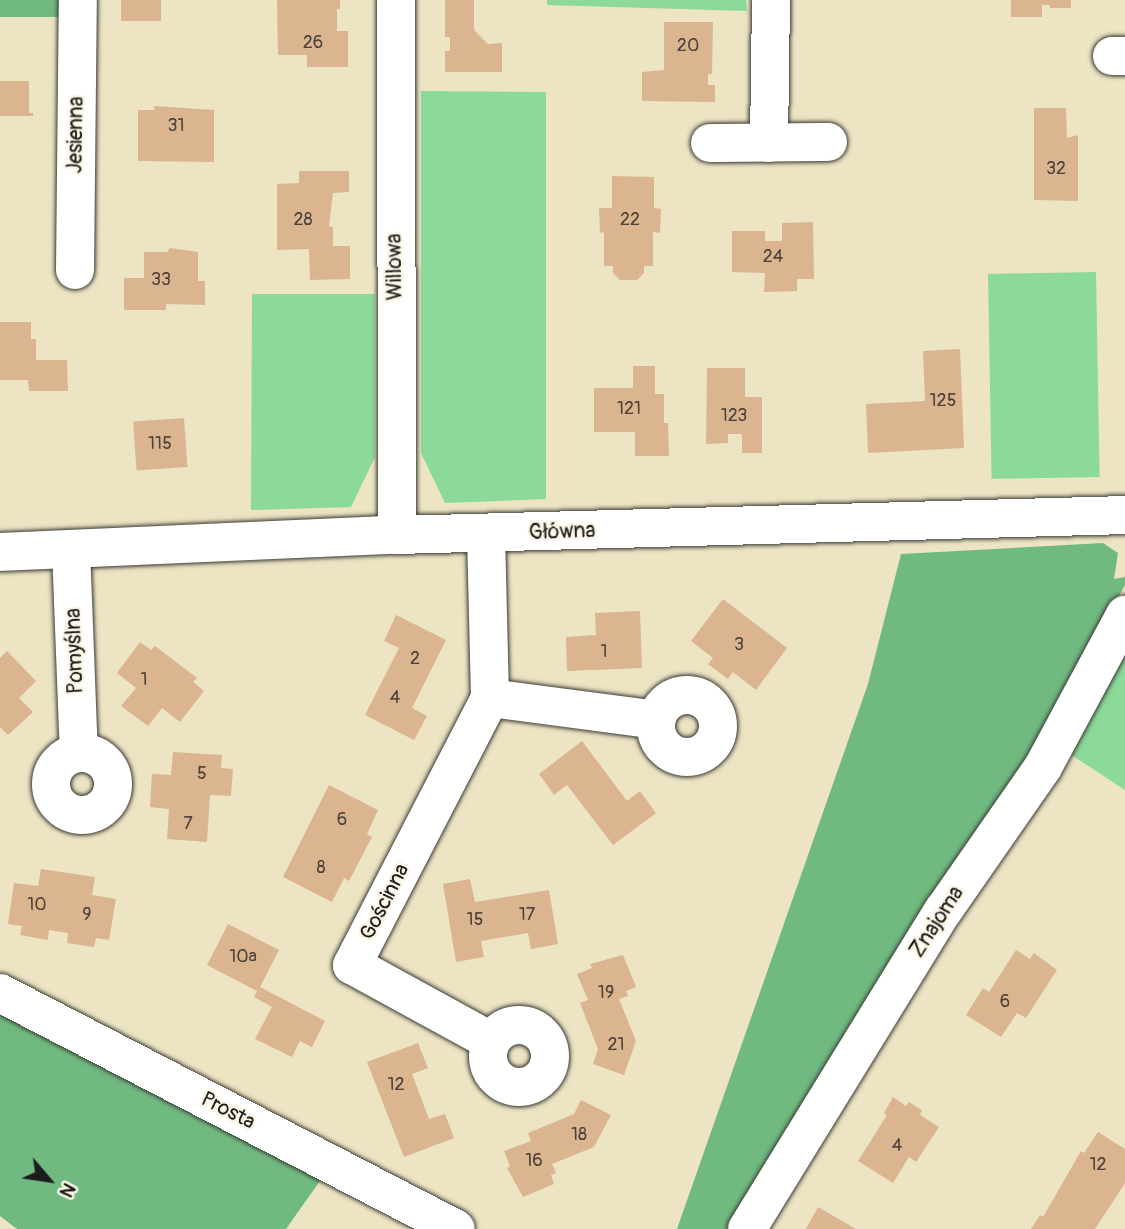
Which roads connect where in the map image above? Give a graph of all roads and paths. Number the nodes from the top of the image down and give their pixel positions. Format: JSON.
{"nodes":[{"id":1,"x":78,"y":0,"type":"edge"},
{"id":2,"x":396,"y":0,"type":"edge"},
{"id":3,"x":771,"y":0,"type":"edge"},
{"id":4,"x":828,"y":142,"type":"dead end"},
{"id":5,"x":709,"y":143,"type":"dead end"},
{"id":6,"x":769,"y":143,"type":"junction"},
{"id":7,"x":75,"y":270,"type":"dead end"},
{"id":8,"x":1125,"y":516,"type":"edge"},
{"id":9,"x":486,"y":534,"type":"junction"},
{"id":10,"x":397,"y":535,"type":"junction"},
{"id":11,"x":71,"y":549,"type":"junction"},
{"id":12,"x":0,"y":552,"type":"edge"},
{"id":13,"x":1125,"y":615,"type":"edge"},
{"id":14,"x":490,"y":698,"type":"junction"},
{"id":15,"x":657,"y":720,"type":"dead end"},
{"id":16,"x":79,"y":753,"type":"dead end"},
{"id":17,"x":0,"y":993,"type":"edge"},
{"id":18,"x":491,"y":1041,"type":"dead end"},
{"id":19,"x":456,"y":1229,"type":"edge"},
{"id":20,"x":747,"y":1229,"type":"edge"}],
"edges":[{"from":1,"to":7,"type":"street","name":"Jesienna"},
{"from":2,"to":10,"type":"street","name":"Willowa"},
{"from":3,"to":6,"type":"street"},
{"from":4,"to":6,"type":"street"},
{"from":5,"to":6,"type":"street"},
{"from":8,"to":9,"type":"street","name":"Główna"},
{"from":9,"to":10,"type":"street","name":"Główna"},
{"from":9,"to":14,"type":"street","name":"Gościnna"},
{"from":10,"to":11,"type":"street","name":"Główna"},
{"from":11,"to":12,"type":"street","name":"Główna"},
{"from":11,"to":16,"type":"street","name":"Pomyślna"},
{"from":13,"to":20,"type":"street","name":"Znajoma"},
{"from":14,"to":15,"type":"street"},
{"from":14,"to":18,"type":"street","name":"Gościnna"},
{"from":17,"to":19,"type":"street","name":"Prosta"}]}
